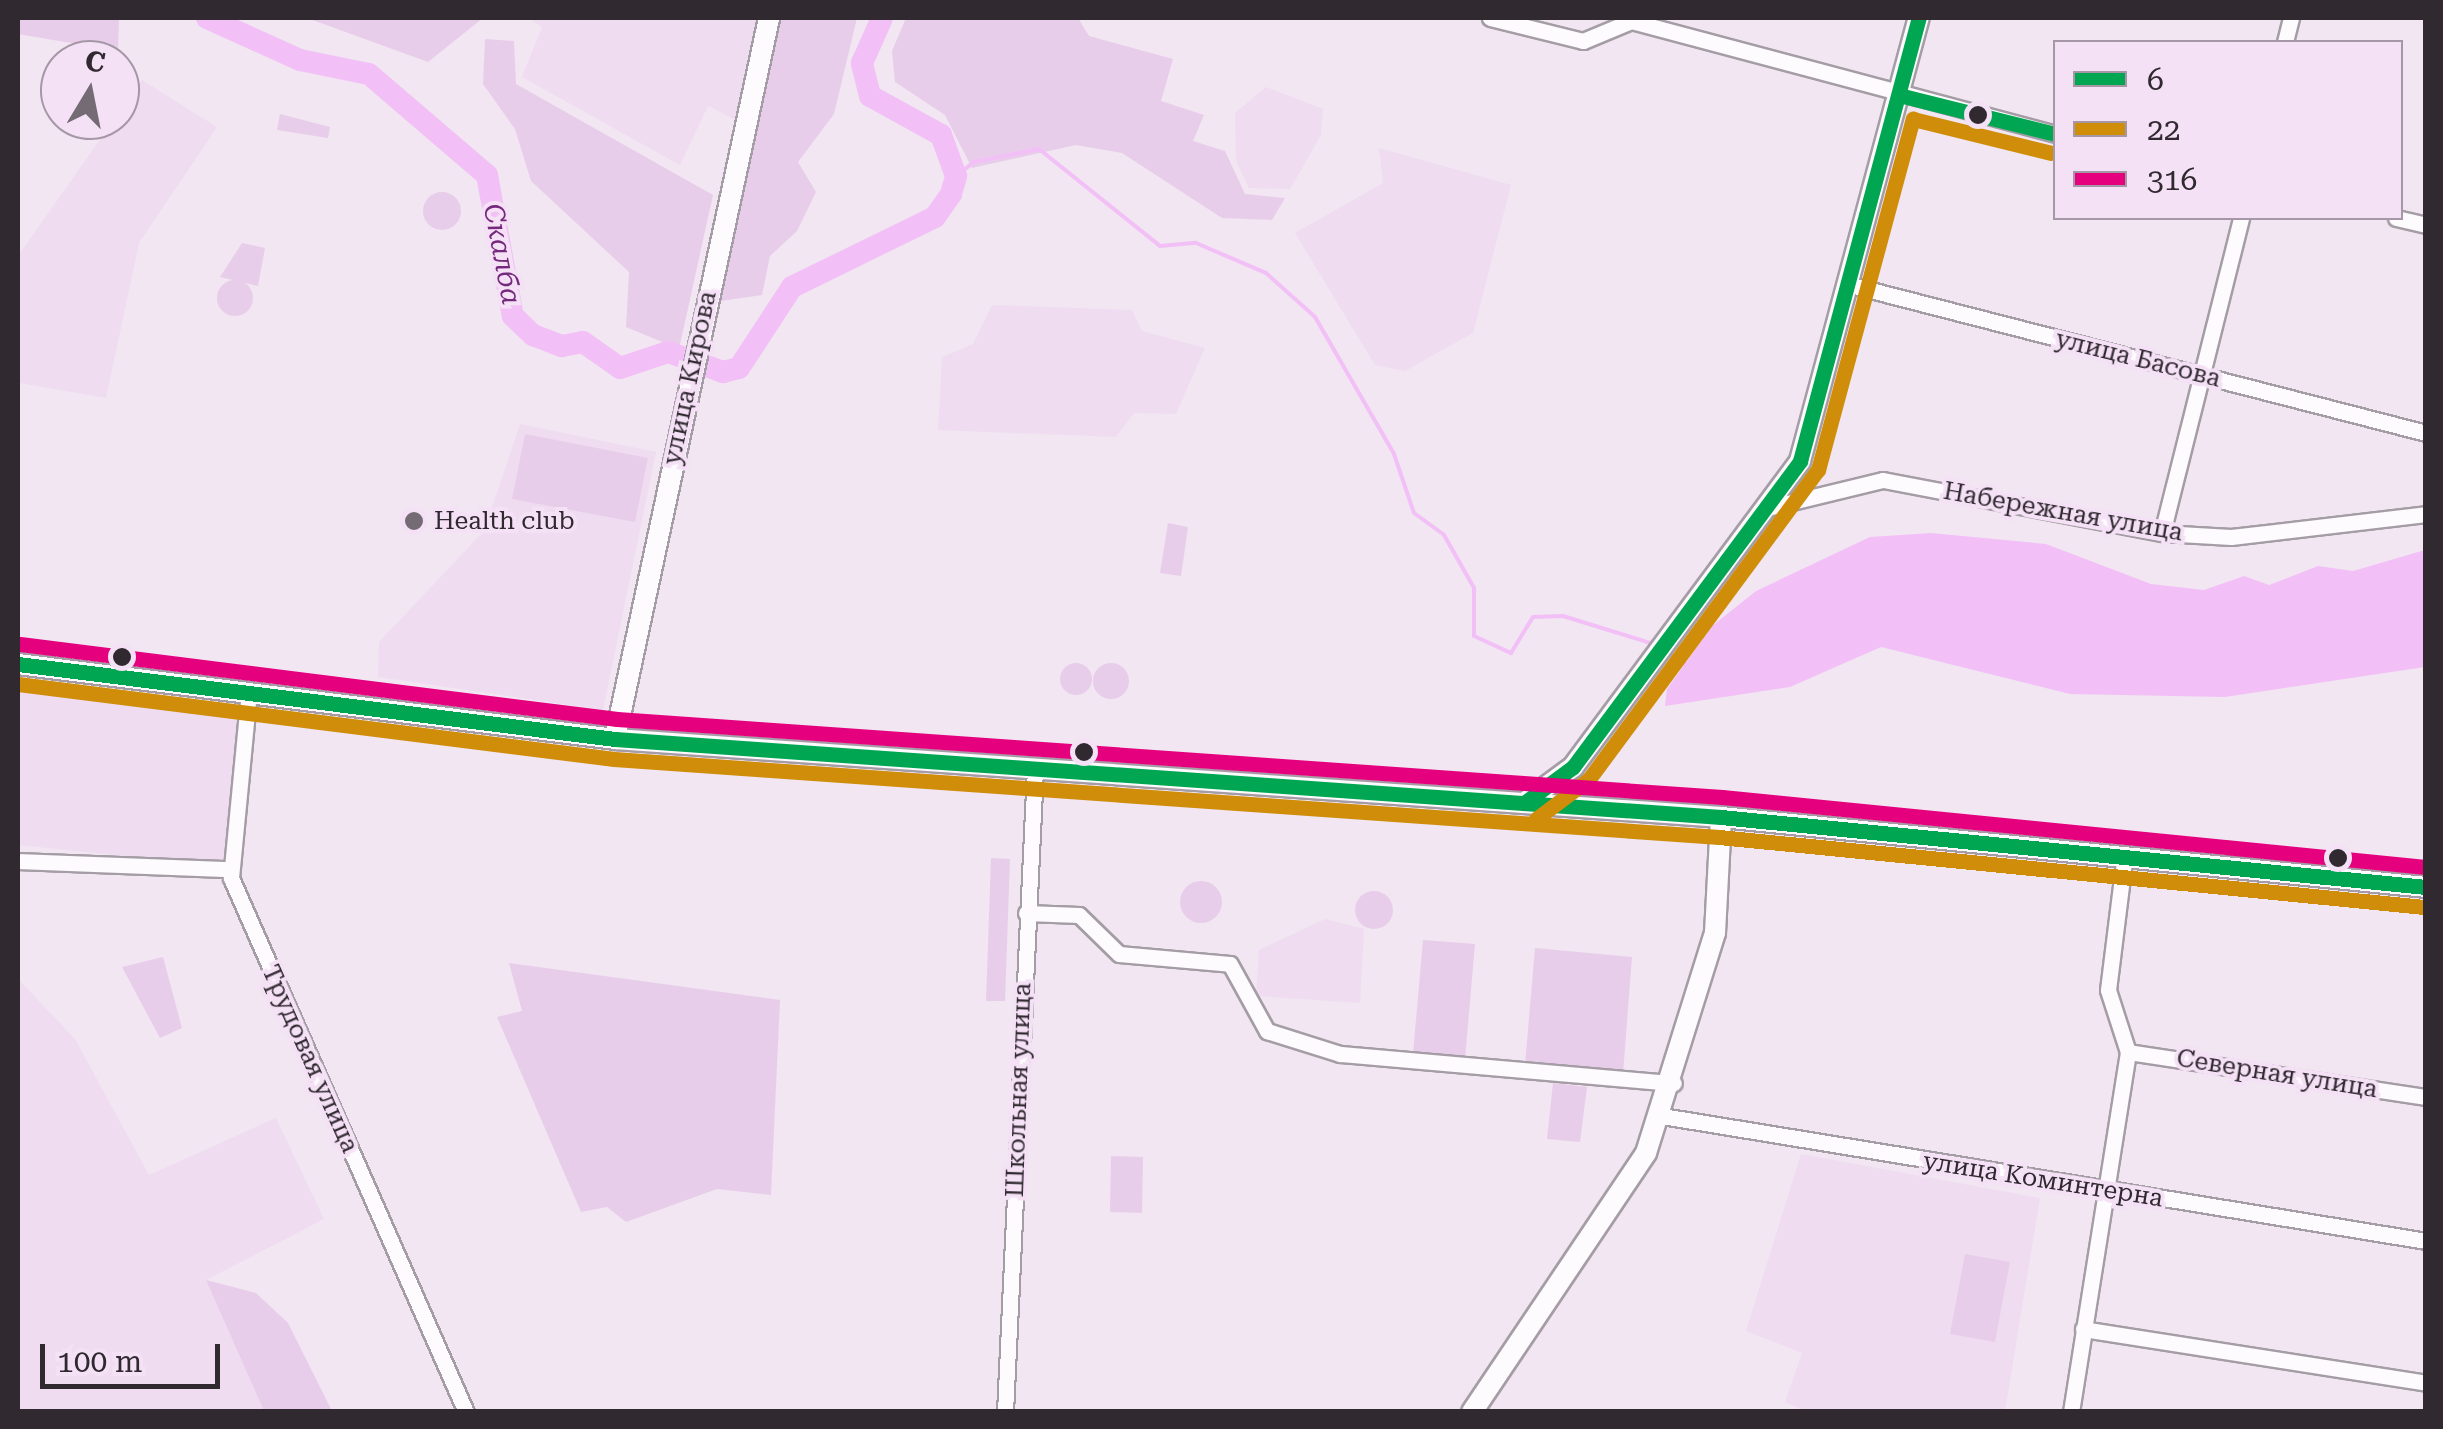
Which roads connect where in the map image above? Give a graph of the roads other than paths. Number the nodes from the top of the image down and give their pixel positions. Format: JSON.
{"nodes":[{"id":1,"x":769,"y":18,"type":"edge"},
{"id":2,"x":1490,"y":18,"type":"edge"},
{"id":3,"x":1919,"y":18,"type":"edge"},
{"id":4,"x":1899,"y":96,"type":"junction"},
{"id":5,"x":2053,"y":133,"type":"edge"},
{"id":6,"x":2241,"y":220,"type":"edge"},
{"id":7,"x":1851,"y":285,"type":"junction"},
{"id":8,"x":2202,"y":376,"type":"junction"},
{"id":9,"x":2426,"y":433,"type":"edge"},
{"id":10,"x":1763,"y":509,"type":"junction"},
{"id":11,"x":2426,"y":514,"type":"edge"},
{"id":12,"x":2162,"y":533,"type":"junction"},
{"id":13,"x":18,"y":664,"type":"edge"},
{"id":14,"x":249,"y":692,"type":"junction"},
{"id":15,"x":615,"y":739,"type":"junction"},
{"id":16,"x":1573,"y":767,"type":"junction"},
{"id":17,"x":1035,"y":768,"type":"junction"},
{"id":18,"x":1524,"y":803,"type":"junction"},
{"id":19,"x":1576,"y":806,"type":"junction"},
{"id":20,"x":1721,"y":817,"type":"junction"},
{"id":21,"x":2126,"y":854,"type":"junction"},
{"id":22,"x":18,"y":861,"type":"edge"},
{"id":23,"x":230,"y":869,"type":"junction"},
{"id":24,"x":2426,"y":887,"type":"edge"},
{"id":25,"x":1026,"y":913,"type":"junction"},
{"id":26,"x":2128,"y":1052,"type":"junction"},
{"id":27,"x":1674,"y":1083,"type":"junction"},
{"id":28,"x":2426,"y":1097,"type":"edge"},
{"id":29,"x":1662,"y":1116,"type":"junction"},
{"id":30,"x":2104,"y":1190,"type":"junction"},
{"id":31,"x":2426,"y":1240,"type":"edge"},
{"id":32,"x":2083,"y":1329,"type":"junction"},
{"id":33,"x":2426,"y":1383,"type":"edge"},
{"id":34,"x":466,"y":1412,"type":"edge"},
{"id":35,"x":1005,"y":1412,"type":"edge"},
{"id":36,"x":1472,"y":1412,"type":"edge"},
{"id":37,"x":2070,"y":1412,"type":"edge"}],
"edges":[{"from":1,"to":15,"type":"street","name":"улица Кирова"},
{"from":2,"to":4,"type":"street"},
{"from":3,"to":4,"type":"street"},
{"from":4,"to":5,"type":"street"},
{"from":4,"to":7,"type":"street"},
{"from":6,"to":8,"type":"street"},
{"from":7,"to":8,"type":"street","name":"улица Басова"},
{"from":7,"to":10,"type":"street"},
{"from":8,"to":9,"type":"street","name":"улица Басова"},
{"from":8,"to":12,"type":"street"},
{"from":10,"to":12,"type":"street","name":"Набережная улица"},
{"from":10,"to":16,"type":"street"},
{"from":11,"to":12,"type":"street","name":"Набережная улица"},
{"from":13,"to":14,"type":"street"},
{"from":14,"to":15,"type":"street"},
{"from":14,"to":23,"type":"street","name":"Трудовая улица"},
{"from":15,"to":17,"type":"street"},
{"from":16,"to":18,"type":"street"},
{"from":16,"to":19,"type":"street"},
{"from":17,"to":18,"type":"street"},
{"from":17,"to":25,"type":"street","name":"Школьная улица"},
{"from":18,"to":19,"type":"street"},
{"from":19,"to":20,"type":"street"},
{"from":20,"to":21,"type":"street"},
{"from":20,"to":27,"type":"street"},
{"from":21,"to":24,"type":"street"},
{"from":21,"to":26,"type":"street"},
{"from":22,"to":23,"type":"street"},
{"from":23,"to":34,"type":"street","name":"Трудовая улица"},
{"from":25,"to":27,"type":"street"},
{"from":25,"to":35,"type":"street","name":"Школьная улица"},
{"from":26,"to":28,"type":"street","name":"Северная улица"},
{"from":26,"to":30,"type":"street"},
{"from":27,"to":29,"type":"street"},
{"from":29,"to":30,"type":"street","name":"улица Коминтерна"},
{"from":29,"to":36,"type":"street"},
{"from":30,"to":31,"type":"street","name":"улица Коминтерна"},
{"from":30,"to":32,"type":"street"},
{"from":32,"to":33,"type":"street"},
{"from":32,"to":37,"type":"street"}]}
